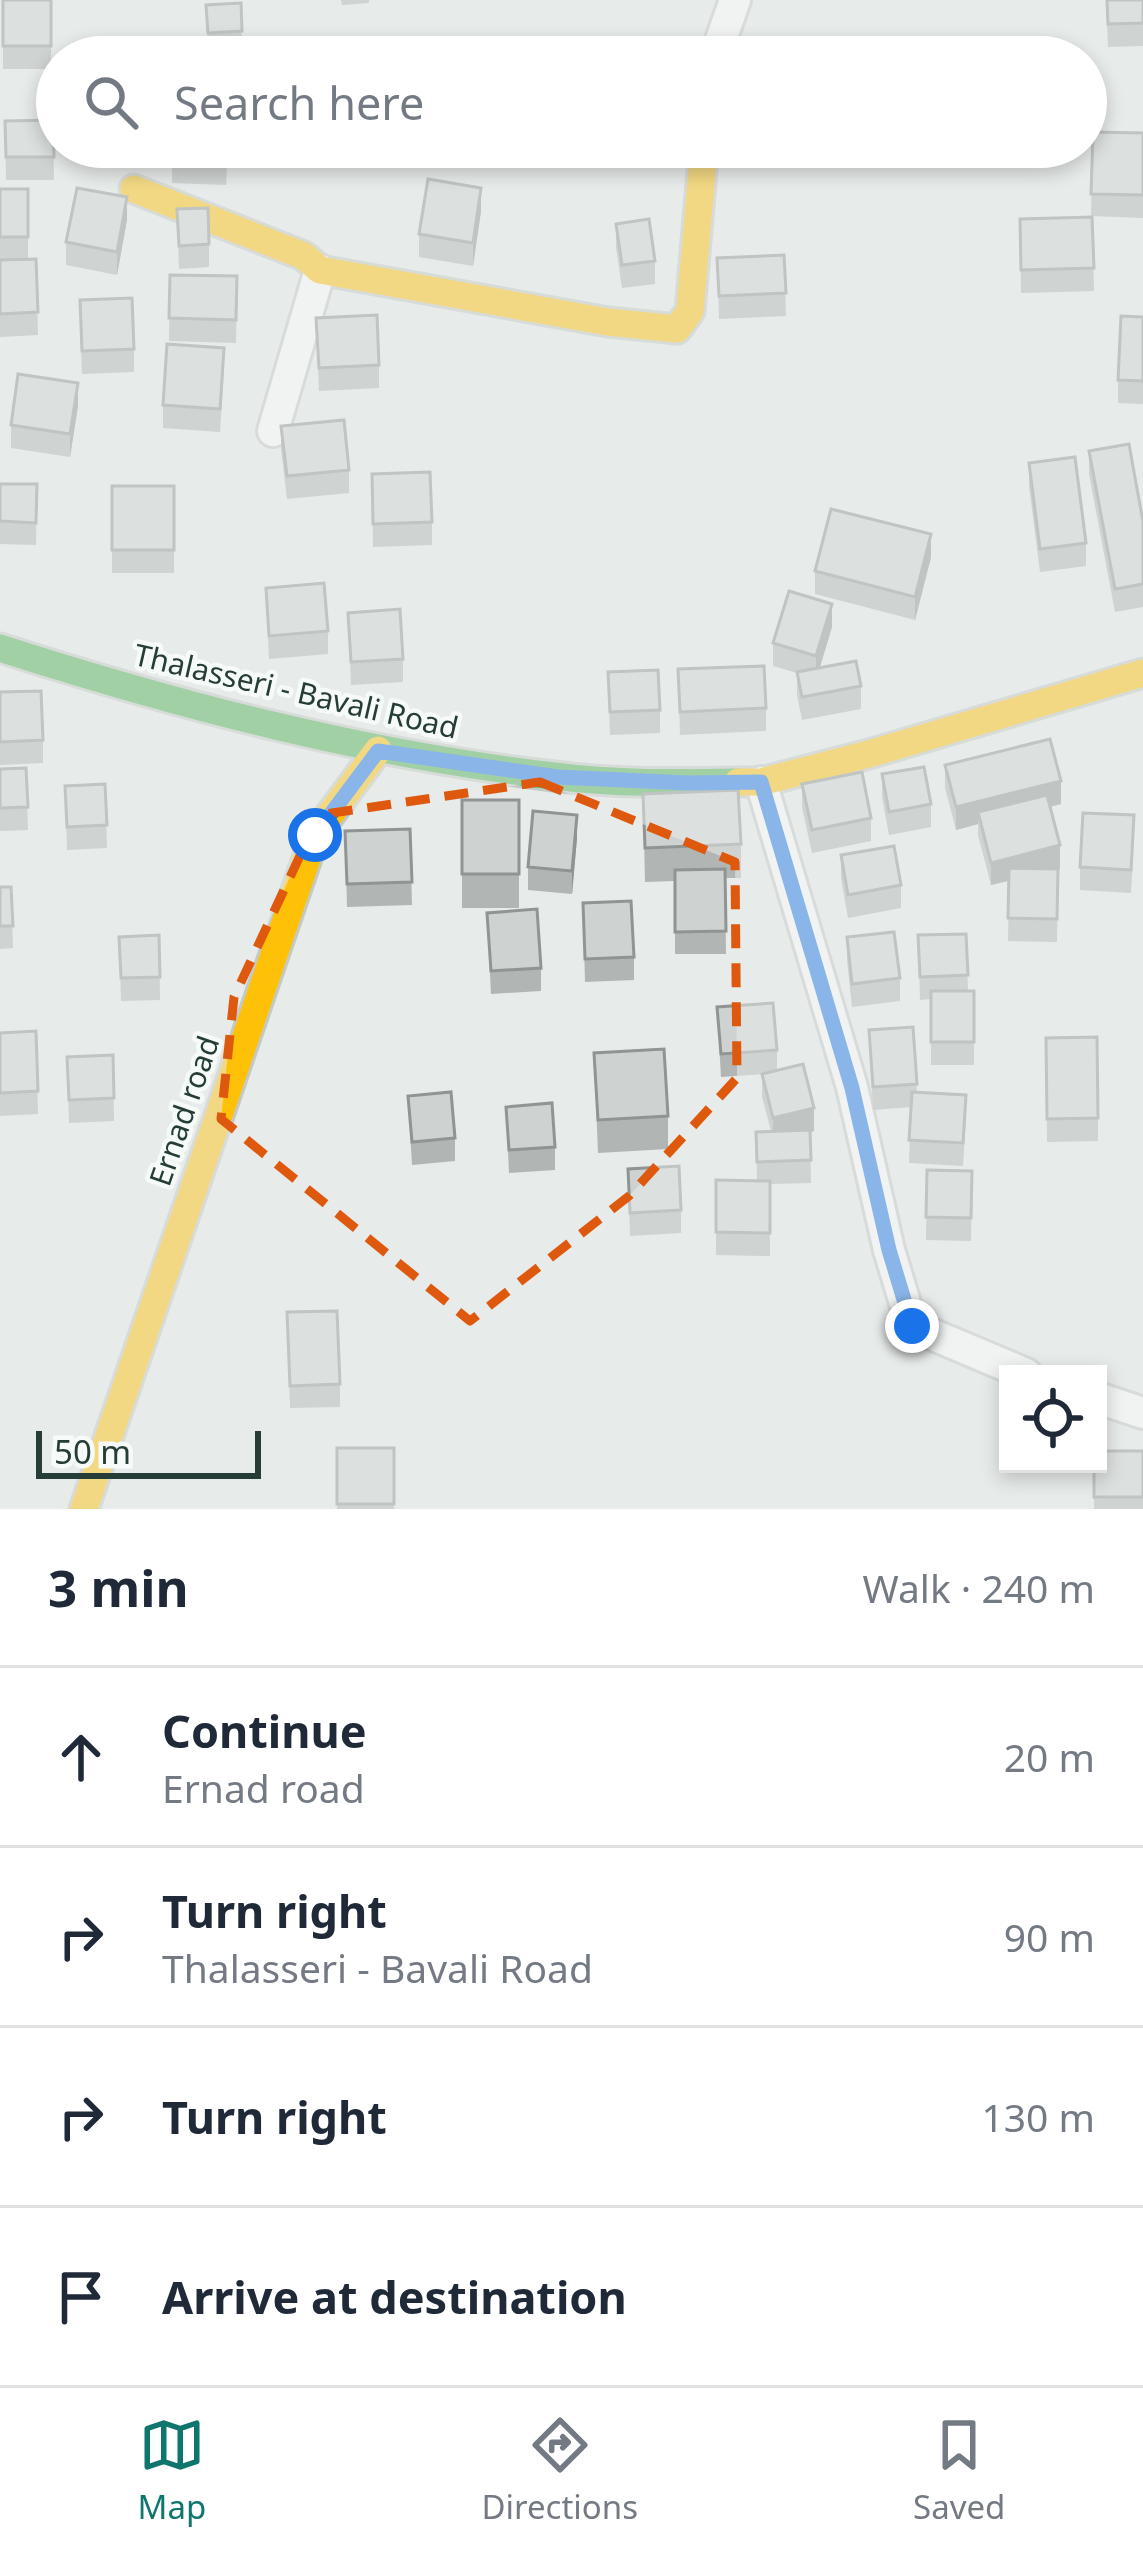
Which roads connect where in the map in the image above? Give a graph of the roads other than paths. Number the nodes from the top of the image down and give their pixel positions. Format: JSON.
{"nodes":[{"id":1,"x":735,"y":0,"type":"edge"},
{"id":2,"x":722,"y":36,"type":"edge"},
{"id":3,"x":702,"y":168,"type":"edge"},
{"id":4,"x":134,"y":189,"type":"dead end"},
{"id":5,"x":320,"y":270,"type":"junction"},
{"id":6,"x":273,"y":431,"type":"dead end"},
{"id":7,"x":0,"y":648,"type":"edge"},
{"id":8,"x":1143,"y":673,"type":"edge"},
{"id":9,"x":378,"y":751,"type":"junction"},
{"id":10,"x":761,"y":782,"type":"junction"},
{"id":11,"x":1005,"y":1365,"type":"edge"},
{"id":12,"x":1107,"y":1401,"type":"edge"},
{"id":13,"x":1143,"y":1413,"type":"edge"},
{"id":14,"x":84,"y":1509,"type":"edge"}],
"edges":[{"from":1,"to":2,"type":"street"},
{"from":3,"to":5,"type":"street"},
{"from":4,"to":5,"type":"street"},
{"from":5,"to":6,"type":"street"},
{"from":7,"to":9,"type":"street","name":"Thalasseri - Bavali Road"},
{"from":8,"to":10,"type":"street","name":"Thalasseri - Bavali Road"},
{"from":9,"to":10,"type":"street","name":"Thalasseri - Bavali Road"},
{"from":9,"to":14,"type":"street","name":"Ernad road"},
{"from":10,"to":11,"type":"street"},
{"from":12,"to":13,"type":"street"}]}
